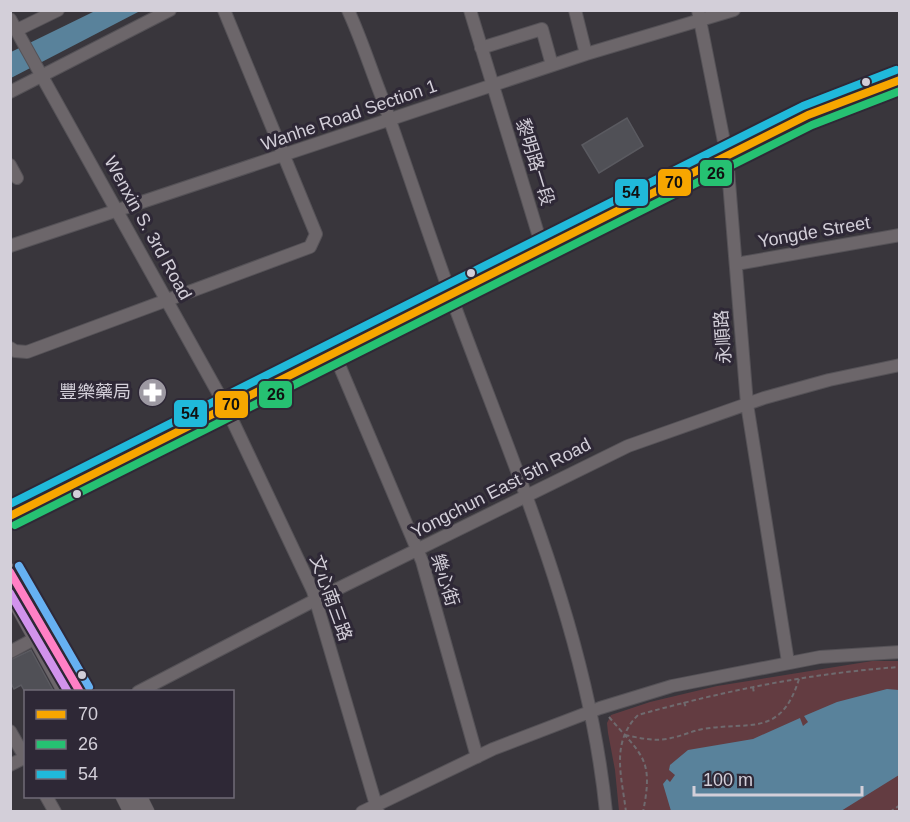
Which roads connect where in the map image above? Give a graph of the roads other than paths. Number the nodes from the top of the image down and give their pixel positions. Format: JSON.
{"nodes":[{"id":1,"x":57,"y":10,"type":"edge"},
{"id":2,"x":170,"y":10,"type":"edge"},
{"id":3,"x":224,"y":10,"type":"edge"},
{"id":4,"x":348,"y":10,"type":"edge"},
{"id":5,"x":470,"y":10,"type":"edge"},
{"id":6,"x":575,"y":10,"type":"edge"},
{"id":7,"x":734,"y":10,"type":"edge"},
{"id":8,"x":700,"y":16,"type":"edge"},
{"id":9,"x":10,"y":19,"type":"edge"},
{"id":10,"x":20,"y":36,"type":"junction"},
{"id":11,"x":482,"y":48,"type":"junction"},
{"id":12,"x":586,"y":54,"type":"junction"},
{"id":13,"x":552,"y":65,"type":"junction"},
{"id":14,"x":40,"y":71,"type":"junction"},
{"id":15,"x":900,"y":80,"type":"edge"},
{"id":16,"x":493,"y":86,"type":"junction"},
{"id":17,"x":10,"y":92,"type":"edge"},
{"id":18,"x":389,"y":118,"type":"junction"},
{"id":19,"x":284,"y":156,"type":"junction"},
{"id":20,"x":727,"y":157,"type":"junction"},
{"id":21,"x":10,"y":165,"type":"edge"},
{"id":22,"x":17,"y":178,"type":"dead end"},
{"id":23,"x":118,"y":212,"type":"junction"},
{"id":24,"x":900,"y":235,"type":"edge"},
{"id":25,"x":10,"y":246,"type":"edge"},
{"id":26,"x":543,"y":250,"type":"junction"},
{"id":27,"x":736,"y":264,"type":"junction"},
{"id":28,"x":451,"y":296,"type":"junction"},
{"id":29,"x":168,"y":302,"type":"junction"},
{"id":30,"x":10,"y":348,"type":"edge"},
{"id":31,"x":334,"y":353,"type":"junction"},
{"id":32,"x":900,"y":365,"type":"edge"},
{"id":33,"x":747,"y":404,"type":"junction"},
{"id":34,"x":226,"y":406,"type":"junction"},
{"id":35,"x":526,"y":495,"type":"junction"},
{"id":36,"x":10,"y":516,"type":"edge"},
{"id":37,"x":417,"y":551,"type":"junction"},
{"id":38,"x":10,"y":571,"type":"edge"},
{"id":39,"x":10,"y":592,"type":"edge"},
{"id":40,"x":316,"y":600,"type":"junction"},
{"id":41,"x":36,"y":638,"type":"junction"},
{"id":42,"x":10,"y":652,"type":"edge"},
{"id":43,"x":900,"y":652,"type":"edge"},
{"id":44,"x":788,"y":662,"type":"junction"},
{"id":45,"x":64,"y":690,"type":"edge"},
{"id":46,"x":79,"y":690,"type":"edge"},
{"id":47,"x":142,"y":690,"type":"edge"},
{"id":48,"x":591,"y":712,"type":"junction"},
{"id":49,"x":10,"y":731,"type":"edge"},
{"id":50,"x":24,"y":756,"type":"edge"},
{"id":51,"x":477,"y":757,"type":"junction"},
{"id":52,"x":24,"y":758,"type":"edge"},
{"id":53,"x":10,"y":765,"type":"edge"},
{"id":54,"x":47,"y":798,"type":"edge"},
{"id":55,"x":126,"y":798,"type":"edge"},
{"id":56,"x":141,"y":808,"type":"edge"},
{"id":57,"x":378,"y":808,"type":"edge"},
{"id":58,"x":55,"y":812,"type":"edge"},
{"id":59,"x":362,"y":812,"type":"edge"},
{"id":60,"x":606,"y":812,"type":"edge"}],
"edges":[{"from":1,"to":10,"type":"street"},
{"from":2,"to":14,"type":"street"},
{"from":3,"to":19,"type":"street"},
{"from":4,"to":18,"type":"street"},
{"from":5,"to":11,"type":"street","name":"黎明路一段"},
{"from":6,"to":12,"type":"street"},
{"from":7,"to":8,"type":"street","name":"Wanhe Road Section 1"},
{"from":8,"to":12,"type":"street","name":"Wanhe Road Section 1"},
{"from":8,"to":20,"type":"street","name":"永順路"},
{"from":9,"to":10,"type":"street"},
{"from":10,"to":14,"type":"street","name":"Wenxin S. 3rd Road"},
{"from":11,"to":13,"type":"street"},
{"from":11,"to":16,"type":"street","name":"黎明路一段"},
{"from":12,"to":13,"type":"street","name":"Wanhe Road Section 1"},
{"from":13,"to":16,"type":"street","name":"Wanhe Road Section 1"},
{"from":14,"to":17,"type":"street"},
{"from":14,"to":23,"type":"street","name":"Wenxin S. 3rd Road"},
{"from":15,"to":20,"type":"main road"},
{"from":16,"to":18,"type":"street","name":"Wanhe Road Section 1"},
{"from":16,"to":26,"type":"street","name":"黎明路一段"},
{"from":18,"to":19,"type":"street","name":"Wanhe Road Section 1"},
{"from":18,"to":28,"type":"street"},
{"from":19,"to":23,"type":"street","name":"Wanhe Road Section 1"},
{"from":19,"to":29,"type":"street"},
{"from":20,"to":26,"type":"main road"},
{"from":20,"to":27,"type":"street","name":"永順路"},
{"from":21,"to":22,"type":"street"},
{"from":23,"to":25,"type":"street","name":"Wanhe Road Section 1"},
{"from":23,"to":29,"type":"street","name":"Wenxin S. 3rd Road"},
{"from":24,"to":27,"type":"street","name":"Yongde Street"},
{"from":26,"to":28,"type":"main road"},
{"from":27,"to":33,"type":"street","name":"永順路"},
{"from":28,"to":31,"type":"main road"},
{"from":28,"to":35,"type":"street"},
{"from":29,"to":30,"type":"street"},
{"from":29,"to":34,"type":"street","name":"Wenxin S. 3rd Road"},
{"from":31,"to":34,"type":"main road"},
{"from":31,"to":37,"type":"street","name":"樂心街"},
{"from":32,"to":33,"type":"street","name":"Yongchun East 5th Road"},
{"from":33,"to":35,"type":"street","name":"Yongchun East 5th Road"},
{"from":33,"to":44,"type":"street","name":"永順路"},
{"from":34,"to":36,"type":"main road"},
{"from":34,"to":40,"type":"street","name":"文心南三路"},
{"from":35,"to":37,"type":"street","name":"Yongchun East 5th Road"},
{"from":35,"to":48,"type":"street"},
{"from":37,"to":40,"type":"street","name":"Yongchun East 5th Road"},
{"from":37,"to":51,"type":"street","name":"樂心街"},
{"from":38,"to":46,"type":"street"},
{"from":39,"to":41,"type":"street"},
{"from":40,"to":47,"type":"street","name":"Yongchun East 5th Road"},
{"from":40,"to":57,"type":"street","name":"文心南三路"},
{"from":41,"to":42,"type":"street"},
{"from":41,"to":45,"type":"street"},
{"from":43,"to":44,"type":"street"},
{"from":44,"to":48,"type":"street"},
{"from":48,"to":51,"type":"street"},
{"from":48,"to":60,"type":"street"},
{"from":49,"to":50,"type":"street"},
{"from":51,"to":57,"type":"street"},
{"from":52,"to":53,"type":"street"},
{"from":54,"to":58,"type":"street"},
{"from":55,"to":56,"type":"street"},
{"from":57,"to":59,"type":"street"}]}
